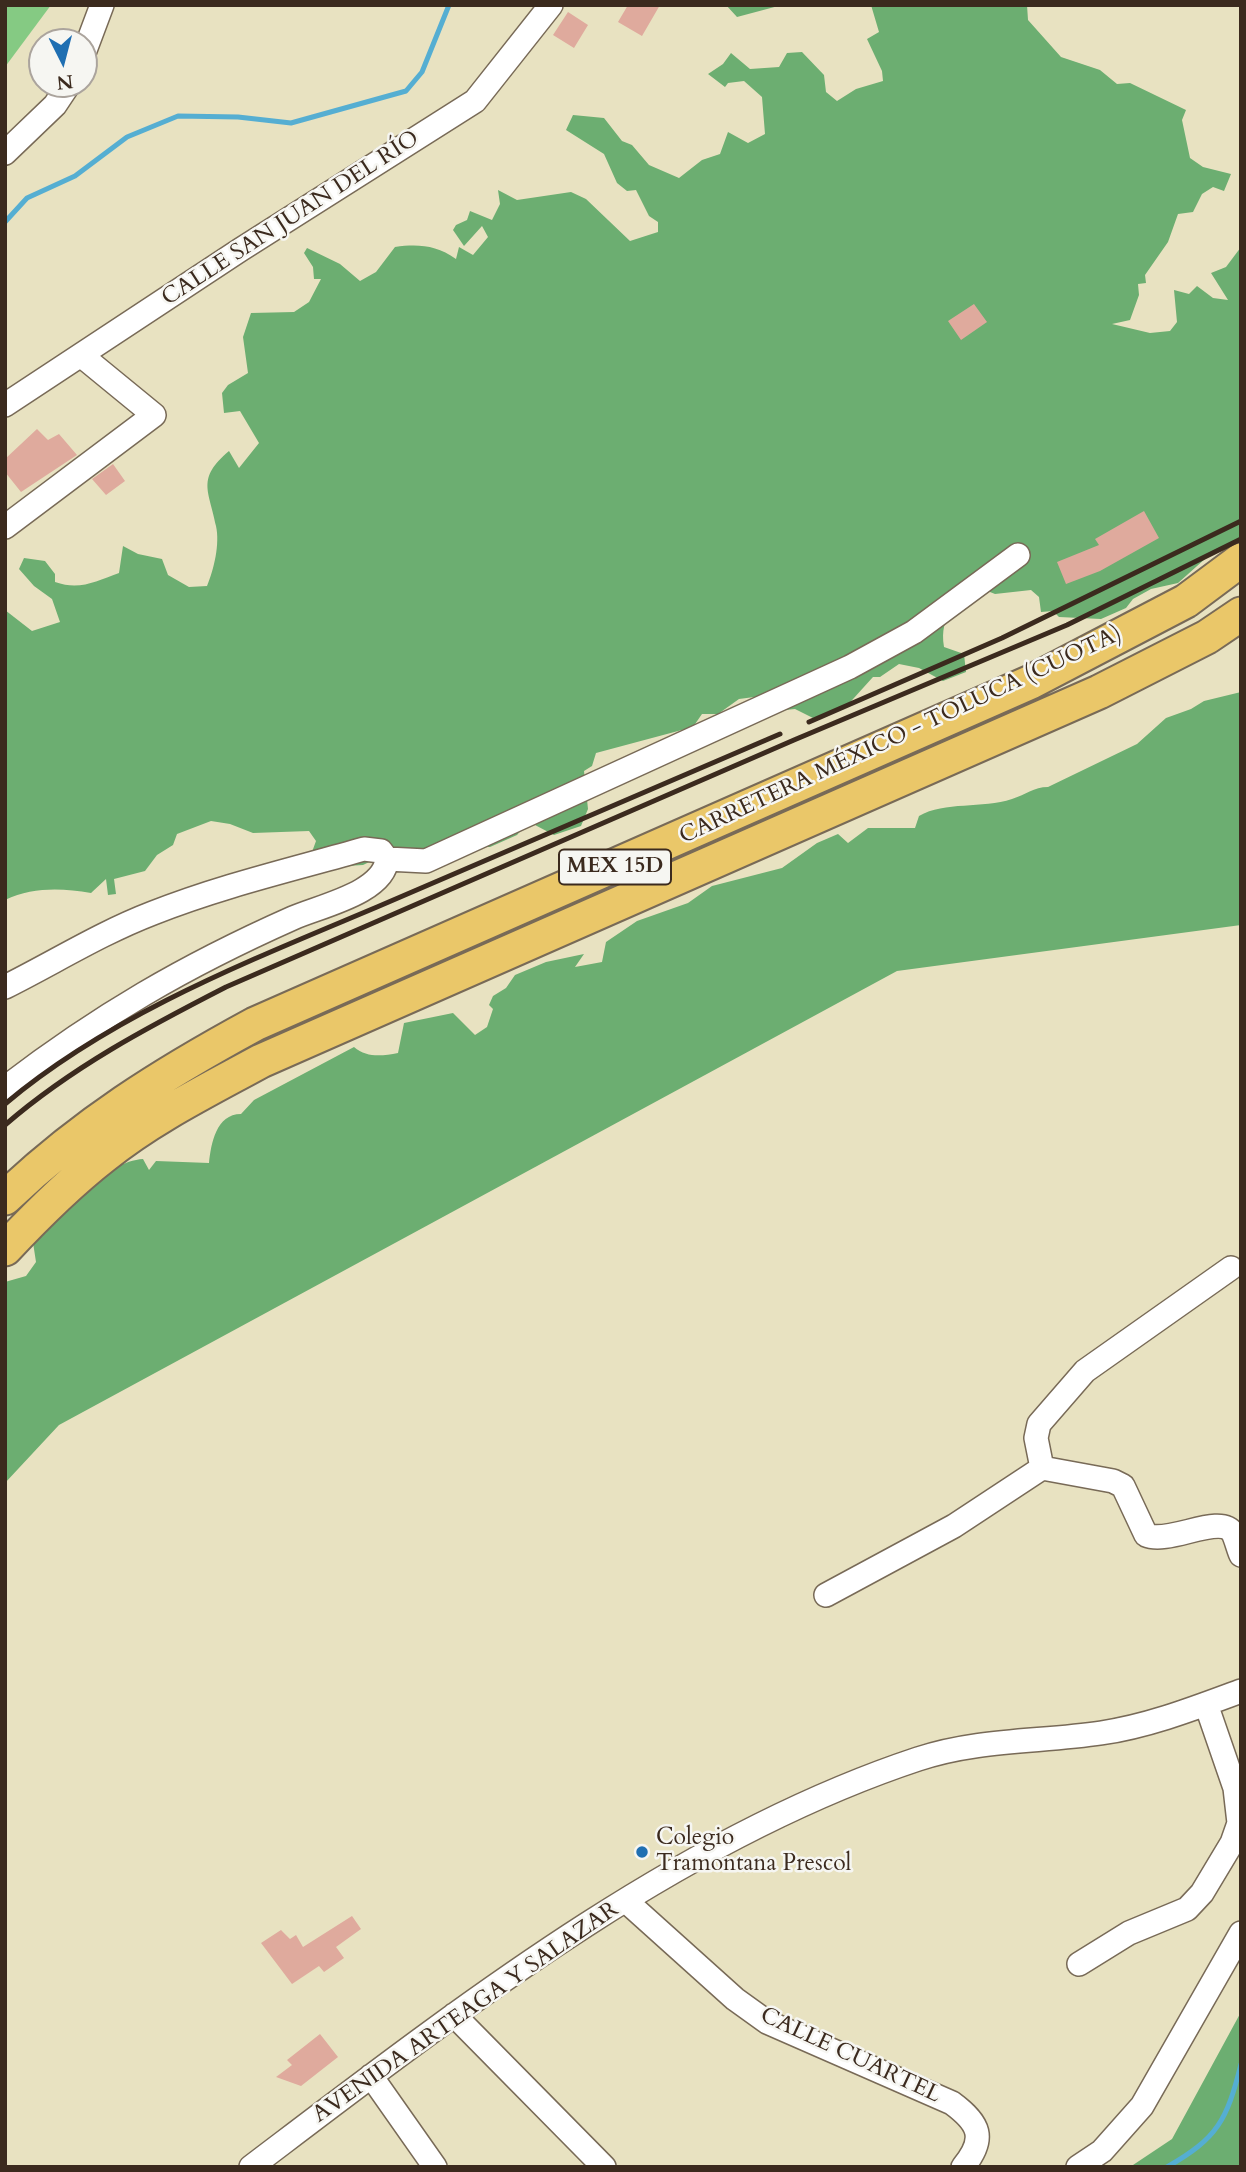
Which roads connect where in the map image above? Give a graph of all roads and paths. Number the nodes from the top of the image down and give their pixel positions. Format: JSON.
{"nodes":[{"id":1,"x":102,"y":5,"type":"edge"},
{"id":2,"x":551,"y":5,"type":"edge"},
{"id":3,"x":93,"y":28,"type":"edge"},
{"id":4,"x":60,"y":98,"type":"edge"},
{"id":5,"x":5,"y":153,"type":"edge"},
{"id":6,"x":82,"y":356,"type":"junction"},
{"id":7,"x":5,"y":405,"type":"edge"},
{"id":8,"x":5,"y":527,"type":"edge"},
{"id":9,"x":1018,"y":555,"type":"dead end"},
{"id":10,"x":1241,"y":560,"type":"edge"},
{"id":11,"x":1241,"y":614,"type":"edge"},
{"id":12,"x":387,"y":859,"type":"junction"},
{"id":13,"x":5,"y":987,"type":"edge"},
{"id":14,"x":5,"y":1088,"type":"edge"},
{"id":15,"x":5,"y":1198,"type":"edge"},
{"id":16,"x":5,"y":1249,"type":"edge"},
{"id":17,"x":1231,"y":1268,"type":"dead end"},
{"id":18,"x":1042,"y":1468,"type":"junction"},
{"id":19,"x":1241,"y":1555,"type":"edge"},
{"id":20,"x":826,"y":1595,"type":"dead end"},
{"id":21,"x":1241,"y":1691,"type":"edge"},
{"id":22,"x":1206,"y":1704,"type":"junction"},
{"id":23,"x":626,"y":1900,"type":"junction"},
{"id":24,"x":1241,"y":1933,"type":"edge"},
{"id":25,"x":1079,"y":1964,"type":"dead end"},
{"id":26,"x":454,"y":2015,"type":"junction"},
{"id":27,"x":370,"y":2076,"type":"junction"},
{"id":28,"x":603,"y":2166,"type":"edge"},
{"id":29,"x":251,"y":2167,"type":"edge"},
{"id":30,"x":435,"y":2167,"type":"edge"},
{"id":31,"x":963,"y":2167,"type":"edge"},
{"id":32,"x":1078,"y":2167,"type":"edge"}],
"edges":[{"from":1,"to":3,"type":"street"},
{"from":2,"to":6,"type":"street","name":"CALLE SAN JUAN DEL RÍO"},
{"from":4,"to":5,"type":"street"},
{"from":6,"to":7,"type":"street","name":"CALLE SAN JUAN DEL RÍO"},
{"from":6,"to":8,"type":"street"},
{"from":9,"to":12,"type":"street"},
{"from":10,"to":15,"type":"highway","name":"CARRETERA MÉXICO - TOLUCA (CUOTA)","number":"MEX 15D"},
{"from":11,"to":16,"type":"highway","name":"CARRETERA MÉXICO - TOLUCA (CUOTA)","number":"MEX 15D"},
{"from":12,"to":13,"type":"street"},
{"from":12,"to":14,"type":"street"},
{"from":17,"to":18,"type":"street"},
{"from":18,"to":19,"type":"street"},
{"from":18,"to":20,"type":"street"},
{"from":21,"to":22,"type":"street","name":"AVENIDA ARTEAGA Y SALAZAR"},
{"from":22,"to":23,"type":"street","name":"AVENIDA ARTEAGA Y SALAZAR"},
{"from":22,"to":25,"type":"street"},
{"from":23,"to":26,"type":"street","name":"AVENIDA ARTEAGA Y SALAZAR"},
{"from":23,"to":31,"type":"street","name":"CALLE CUARTEL"},
{"from":24,"to":32,"type":"street"},
{"from":26,"to":27,"type":"street","name":"AVENIDA ARTEAGA Y SALAZAR"},
{"from":26,"to":28,"type":"street"},
{"from":27,"to":29,"type":"street","name":"AVENIDA ARTEAGA Y SALAZAR"},
{"from":27,"to":30,"type":"street"}]}
